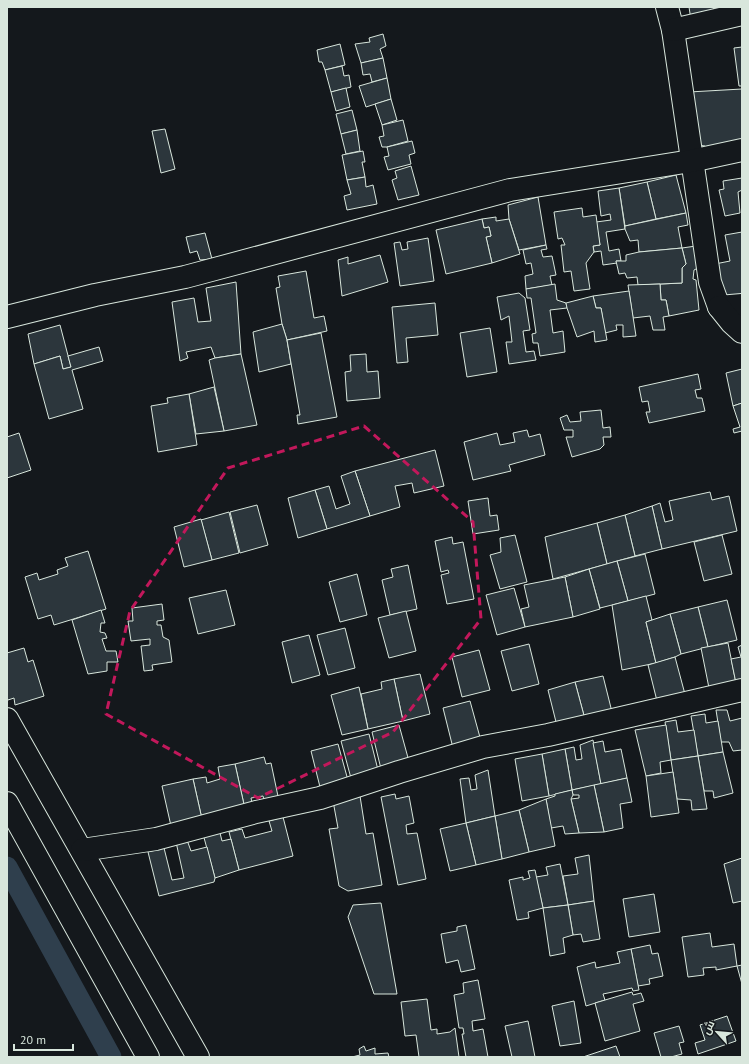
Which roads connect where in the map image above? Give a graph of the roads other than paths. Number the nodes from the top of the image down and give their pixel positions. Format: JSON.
{"nodes":[{"id":1,"x":667,"y":7,"type":"edge"},
{"id":2,"x":742,"y":14,"type":"edge"},
{"id":3,"x":673,"y":30,"type":"junction"},
{"id":4,"x":742,"y":150,"type":"edge"},
{"id":5,"x":691,"y":161,"type":"junction"},
{"id":6,"x":742,"y":305,"type":"edge"},
{"id":7,"x":719,"y":307,"type":"junction"},
{"id":8,"x":7,"y":317,"type":"edge"},
{"id":9,"x":742,"y":332,"type":"edge"},
{"id":10,"x":742,"y":690,"type":"edge"},
{"id":11,"x":7,"y":719,"type":"edge"},
{"id":12,"x":7,"y":803,"type":"edge"},
{"id":13,"x":82,"y":850,"type":"junction"},
{"id":14,"x":148,"y":1057,"type":"edge"},
{"id":15,"x":198,"y":1057,"type":"edge"}],
"edges":[{"from":1,"to":3,"type":"street"},
{"from":2,"to":3,"type":"street"},
{"from":3,"to":5,"type":"street"},
{"from":4,"to":5,"type":"street"},
{"from":5,"to":7,"type":"street"},
{"from":5,"to":8,"type":"street"},
{"from":6,"to":7,"type":"street"},
{"from":7,"to":9,"type":"street"},
{"from":10,"to":13,"type":"street"},
{"from":11,"to":13,"type":"street"},
{"from":12,"to":14,"type":"street"},
{"from":13,"to":15,"type":"street"}]}
